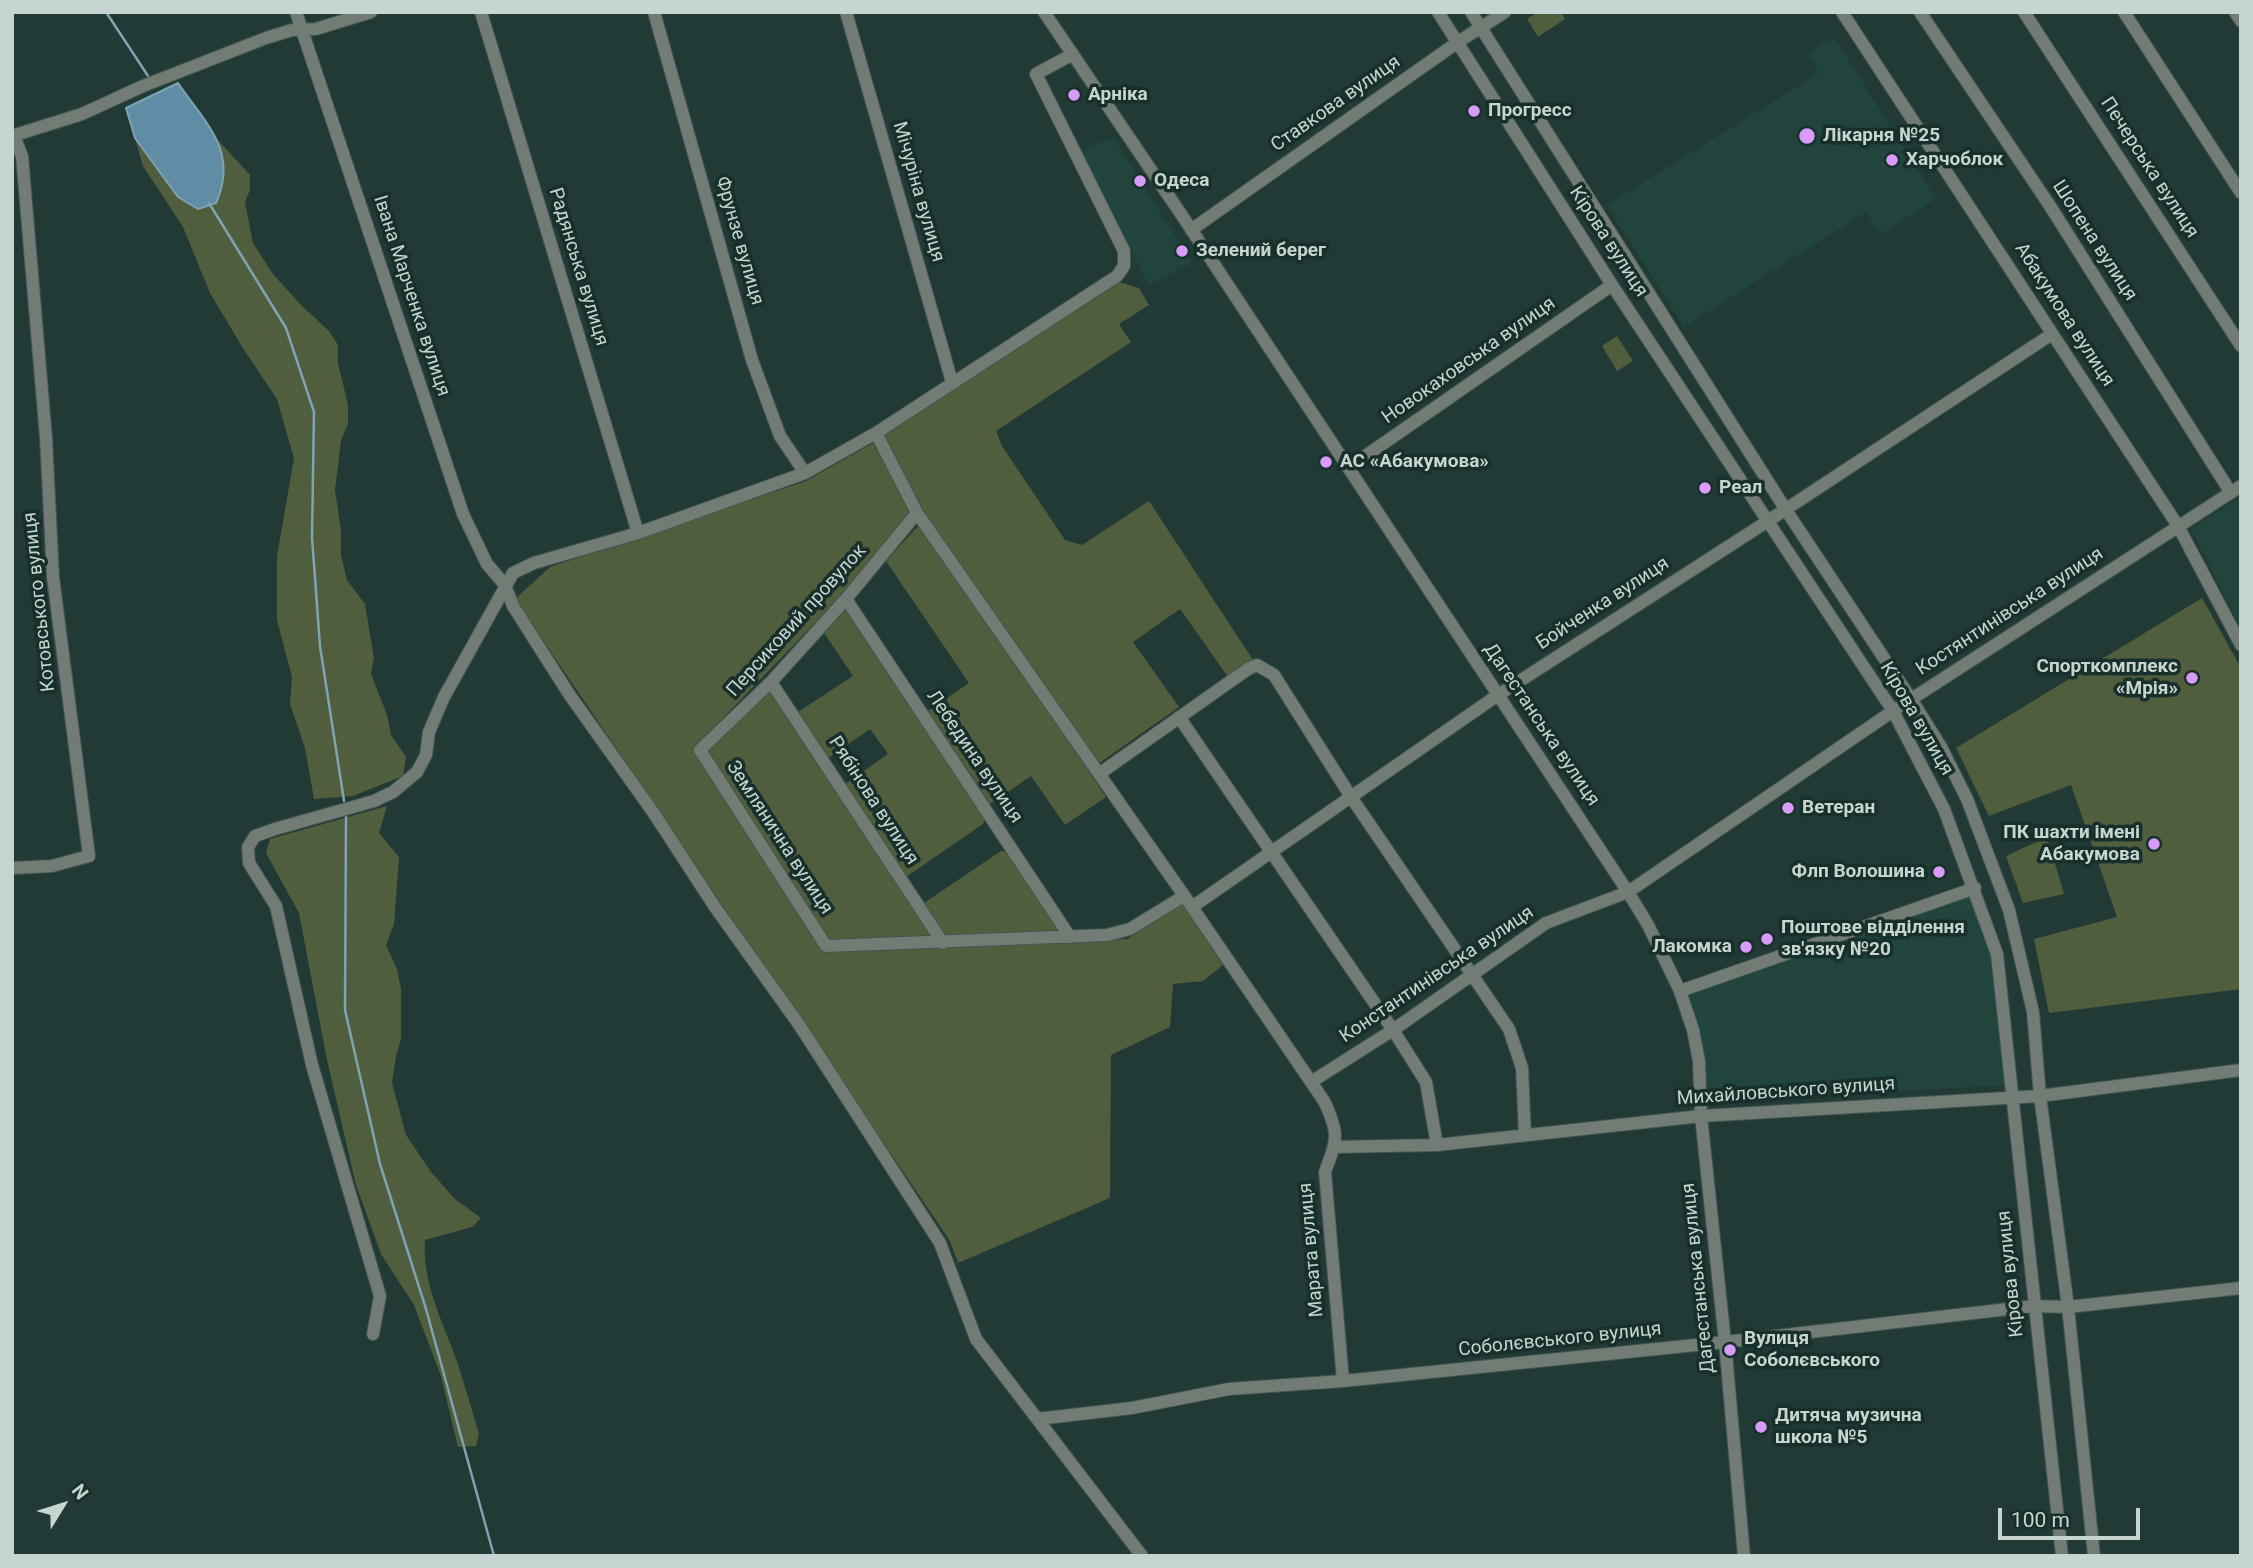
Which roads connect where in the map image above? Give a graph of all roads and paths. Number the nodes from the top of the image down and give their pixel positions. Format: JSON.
{"nodes":[{"id":1,"x":296,"y":12,"type":"edge"},
{"id":2,"x":371,"y":12,"type":"edge"},
{"id":3,"x":481,"y":12,"type":"edge"},
{"id":4,"x":654,"y":12,"type":"edge"},
{"id":5,"x":846,"y":12,"type":"edge"},
{"id":6,"x":1044,"y":12,"type":"edge"},
{"id":7,"x":1437,"y":12,"type":"edge"},
{"id":8,"x":1471,"y":12,"type":"edge"},
{"id":9,"x":1505,"y":12,"type":"edge"},
{"id":10,"x":1842,"y":12,"type":"edge"},
{"id":11,"x":1920,"y":12,"type":"edge"},
{"id":12,"x":2024,"y":12,"type":"edge"},
{"id":13,"x":2124,"y":12,"type":"edge"},
{"id":14,"x":2235,"y":12,"type":"edge"},
{"id":15,"x":2241,"y":21,"type":"edge"},
{"id":16,"x":1481,"y":27,"type":"junction"},
{"id":17,"x":302,"y":30,"type":"junction"},
{"id":18,"x":1458,"y":42,"type":"junction"},
{"id":19,"x":1073,"y":54,"type":"junction"},
{"id":20,"x":13,"y":136,"type":"edge"},
{"id":21,"x":2241,"y":193,"type":"edge"},
{"id":22,"x":1191,"y":230,"type":"junction"},
{"id":23,"x":1612,"y":285,"type":"junction"},
{"id":24,"x":2052,"y":334,"type":"junction"},
{"id":25,"x":2241,"y":346,"type":"edge"},
{"id":26,"x":952,"y":382,"type":"junction"},
{"id":27,"x":876,"y":433,"type":"junction"},
{"id":28,"x":1348,"y":468,"type":"junction"},
{"id":29,"x":805,"y":473,"type":"junction"},
{"id":30,"x":2236,"y":489,"type":"edge"},
{"id":31,"x":1786,"y":510,"type":"junction"},
{"id":32,"x":917,"y":513,"type":"junction"},
{"id":33,"x":1768,"y":522,"type":"junction"},
{"id":34,"x":2178,"y":526,"type":"junction"},
{"id":35,"x":638,"y":533,"type":"junction"},
{"id":36,"x":505,"y":585,"type":"junction"},
{"id":37,"x":846,"y":599,"type":"junction"},
{"id":38,"x":2241,"y":645,"type":"edge"},
{"id":39,"x":771,"y":682,"type":"junction"},
{"id":40,"x":1498,"y":695,"type":"junction"},
{"id":41,"x":1911,"y":699,"type":"junction"},
{"id":42,"x":1893,"y":711,"type":"junction"},
{"id":43,"x":1178,"y":718,"type":"junction"},
{"id":44,"x":700,"y":750,"type":"joint"},
{"id":45,"x":1099,"y":774,"type":"junction"},
{"id":46,"x":1351,"y":797,"type":"junction"},
{"id":47,"x":1270,"y":853,"type":"junction"},
{"id":48,"x":12,"y":868,"type":"edge"},
{"id":49,"x":1975,"y":888,"type":"junction"},
{"id":50,"x":1628,"y":892,"type":"junction"},
{"id":51,"x":1184,"y":896,"type":"junction"},
{"id":52,"x":1192,"y":907,"type":"junction"},
{"id":53,"x":1070,"y":937,"type":"junction"},
{"id":54,"x":943,"y":943,"type":"junction"},
{"id":55,"x":1472,"y":974,"type":"junction"},
{"id":56,"x":1680,"y":991,"type":"junction"},
{"id":57,"x":1393,"y":1030,"type":"junction"},
{"id":58,"x":2241,"y":1070,"type":"edge"},
{"id":59,"x":1311,"y":1082,"type":"junction"},
{"id":60,"x":2040,"y":1096,"type":"junction"},
{"id":61,"x":2011,"y":1097,"type":"junction"},
{"id":62,"x":1701,"y":1116,"type":"junction"},
{"id":63,"x":1525,"y":1135,"type":"junction"},
{"id":64,"x":1437,"y":1145,"type":"junction"},
{"id":65,"x":1334,"y":1146,"type":"junction"},
{"id":66,"x":2241,"y":1288,"type":"edge"},
{"id":67,"x":2034,"y":1306,"type":"junction"},
{"id":68,"x":2068,"y":1307,"type":"junction"},
{"id":69,"x":373,"y":1334,"type":"dead end"},
{"id":70,"x":1726,"y":1342,"type":"junction"},
{"id":71,"x":1343,"y":1381,"type":"junction"},
{"id":72,"x":1037,"y":1419,"type":"junction"},
{"id":73,"x":1143,"y":1556,"type":"edge"},
{"id":74,"x":1744,"y":1556,"type":"edge"},
{"id":75,"x":2062,"y":1556,"type":"edge"},
{"id":76,"x":2094,"y":1556,"type":"edge"}],
"edges":[{"from":1,"to":17,"type":"street","name":"Івана Марченка вулиця"},
{"from":2,"to":17,"type":"street"},
{"from":3,"to":35,"type":"street","name":"Радянська вулиця"},
{"from":4,"to":29,"type":"street","name":"Фрунзе вулиця"},
{"from":5,"to":26,"type":"street","name":"Мічуріна вулиця"},
{"from":6,"to":19,"type":"street","name":"Дагестанська вулиця"},
{"from":7,"to":18,"type":"street","name":"Кірова вулиця"},
{"from":8,"to":16,"type":"street","name":"Кірова вулиця"},
{"from":9,"to":16,"type":"street","name":"Ставкова вулиця"},
{"from":10,"to":24,"type":"street","name":"Абакумова вулиця"},
{"from":11,"to":30,"type":"street","name":"Шопена вулиця"},
{"from":12,"to":25,"type":"street","name":"Печерська вулиця"},
{"from":13,"to":21,"type":"street"},
{"from":14,"to":15,"type":"street"},
{"from":16,"to":18,"type":"street","name":"Ставкова вулиця"},
{"from":16,"to":31,"type":"street","name":"Кірова вулиця"},
{"from":17,"to":20,"type":"street"},
{"from":17,"to":36,"type":"street","name":"Івана Марченка вулиця"},
{"from":18,"to":22,"type":"street","name":"Ставкова вулиця"},
{"from":18,"to":23,"type":"street","name":"Кірова вулиця"},
{"from":19,"to":22,"type":"street","name":"Дагестанська вулиця"},
{"from":19,"to":26,"type":"street"},
{"from":20,"to":48,"type":"street","name":"Котовського вулиця"},
{"from":22,"to":28,"type":"street","name":"Дагестанська вулиця"},
{"from":23,"to":28,"type":"street","name":"Новокаховська вулиця"},
{"from":23,"to":33,"type":"street","name":"Кірова вулиця"},
{"from":24,"to":31,"type":"street","name":"Бойченка вулиця"},
{"from":24,"to":34,"type":"street","name":"Абакумова вулиця"},
{"from":26,"to":27,"type":"street"},
{"from":27,"to":29,"type":"street"},
{"from":27,"to":32,"type":"street"},
{"from":28,"to":40,"type":"street","name":"Дагестанська вулиця"},
{"from":29,"to":35,"type":"street"},
{"from":30,"to":34,"type":"street","name":"Костянтинівська вулиця"},
{"from":31,"to":33,"type":"street","name":"Бойченка вулиця"},
{"from":31,"to":41,"type":"street","name":"Кірова вулиця"},
{"from":32,"to":37,"type":"street","name":"Персиковий провулок"},
{"from":32,"to":45,"type":"street"},
{"from":33,"to":40,"type":"street","name":"Бойченка вулиця"},
{"from":33,"to":42,"type":"street","name":"Кірова вулиця"},
{"from":34,"to":38,"type":"street","name":"Абакумова вулиця"},
{"from":34,"to":41,"type":"street","name":"Костянтинівська вулиця"},
{"from":35,"to":36,"type":"street"},
{"from":36,"to":69,"type":"street"},
{"from":36,"to":72,"type":"street","name":"Івана Марченка вулиця"},
{"from":37,"to":39,"type":"street","name":"Персиковий провулок"},
{"from":37,"to":53,"type":"street","name":"Лебедина вулиця"},
{"from":39,"to":44,"type":"street","name":"Персиковий провулок"},
{"from":39,"to":54,"type":"street","name":"Рябінова вулиця"},
{"from":40,"to":46,"type":"street","name":"Бойченка вулиця"},
{"from":40,"to":50,"type":"street","name":"Дагестанська вулиця"},
{"from":41,"to":42,"type":"street","name":"Костянтинівська вулиця"},
{"from":41,"to":60,"type":"street","name":"Кірова вулиця"},
{"from":42,"to":49,"type":"street","name":"Кірова вулиця"},
{"from":42,"to":50,"type":"street","name":"Костянтинівська вулиця"},
{"from":43,"to":45,"type":"street"},
{"from":43,"to":46,"type":"street"},
{"from":43,"to":47,"type":"street"},
{"from":44,"to":54,"type":"street","name":"Землянична вулиця"},
{"from":45,"to":51,"type":"street"},
{"from":46,"to":47,"type":"street","name":"Бойченка вулиця"},
{"from":46,"to":55,"type":"street"},
{"from":47,"to":52,"type":"street","name":"Бойченка вулиця"},
{"from":47,"to":57,"type":"street"},
{"from":49,"to":56,"type":"street"},
{"from":49,"to":61,"type":"street","name":"Кірова вулиця"},
{"from":50,"to":55,"type":"street","name":"Константинівська вулиця"},
{"from":50,"to":56,"type":"street","name":"Дагестанська вулиця"},
{"from":51,"to":52,"type":"street"},
{"from":51,"to":53,"type":"street"},
{"from":52,"to":59,"type":"street","name":"Марата вулиця"},
{"from":53,"to":54,"type":"street"},
{"from":55,"to":57,"type":"street","name":"Константинівська вулиця"},
{"from":55,"to":63,"type":"street"},
{"from":56,"to":62,"type":"street","name":"Дагестанська вулиця"},
{"from":57,"to":59,"type":"street","name":"Константинівська вулиця"},
{"from":57,"to":64,"type":"street"},
{"from":58,"to":60,"type":"street","name":"Михайловського вулиця"},
{"from":59,"to":65,"type":"street","name":"Марата вулиця"},
{"from":60,"to":61,"type":"street","name":"Михайловського вулиця"},
{"from":60,"to":68,"type":"street","name":"Кірова вулиця"},
{"from":61,"to":62,"type":"street","name":"Михайловського вулиця"},
{"from":61,"to":67,"type":"street","name":"Кірова вулиця"},
{"from":62,"to":63,"type":"street","name":"Михайловського вулиця"},
{"from":62,"to":70,"type":"street","name":"Дагестанська вулиця"},
{"from":63,"to":64,"type":"street","name":"Михайловського вулиця"},
{"from":64,"to":65,"type":"street","name":"Михайловського вулиця"},
{"from":65,"to":71,"type":"street","name":"Марата вулиця"},
{"from":66,"to":68,"type":"street","name":"Соболєвського вулиця"},
{"from":67,"to":68,"type":"street","name":"Соболєвського вулиця"},
{"from":67,"to":70,"type":"street","name":"Соболєвського вулиця"},
{"from":67,"to":75,"type":"street","name":"Кірова вулиця"},
{"from":68,"to":76,"type":"street","name":"Кірова вулиця"},
{"from":70,"to":71,"type":"street","name":"Соболєвського вулиця"},
{"from":70,"to":74,"type":"street","name":"Дагестанська вулиця"},
{"from":71,"to":72,"type":"street","name":"Соболєвського вулиця"},
{"from":72,"to":73,"type":"street","name":"Івана Марченка вулиця"}]}
